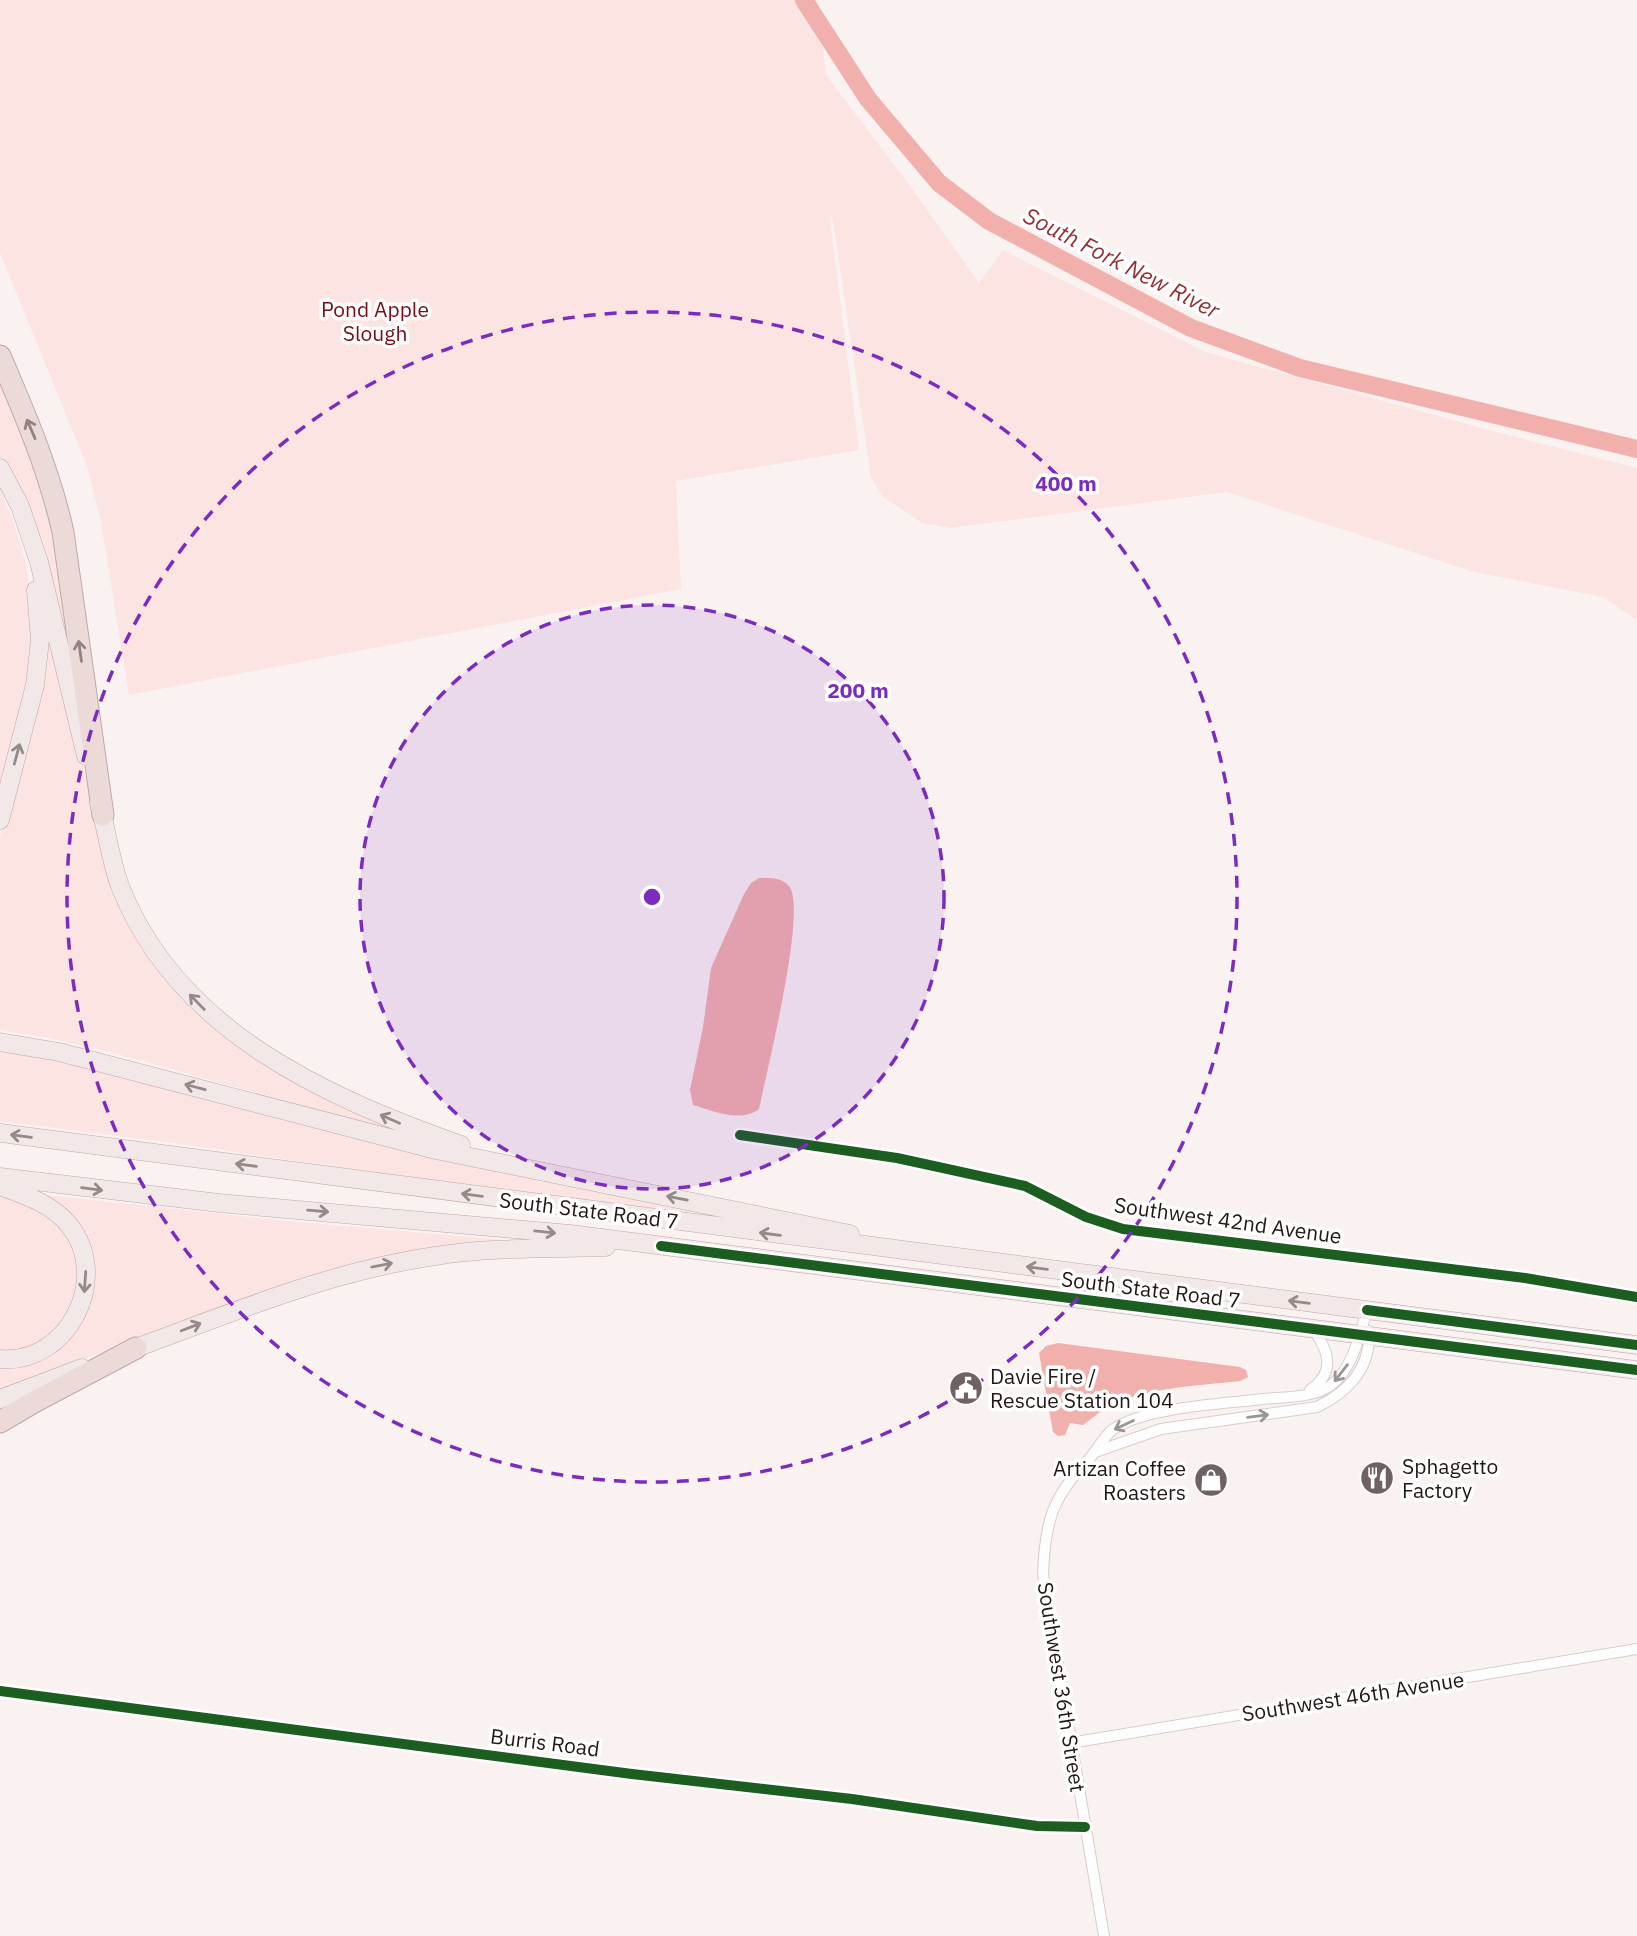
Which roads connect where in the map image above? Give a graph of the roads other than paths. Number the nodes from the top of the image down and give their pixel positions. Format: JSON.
{"nodes":[{"id":1,"x":0,"y":356,"type":"edge"},
{"id":2,"x":0,"y":468,"type":"edge"},
{"id":3,"x":29,"y":531,"type":"junction"},
{"id":4,"x":103,"y":816,"type":"junction"},
{"id":5,"x":0,"y":820,"type":"edge"},
{"id":6,"x":0,"y":1042,"type":"edge"},
{"id":7,"x":0,"y":1133,"type":"edge"},
{"id":8,"x":740,"y":1135,"type":"dead end"},
{"id":9,"x":523,"y":1168,"type":"junction"},
{"id":10,"x":0,"y":1177,"type":"edge"},
{"id":11,"x":0,"y":1186,"type":"edge"},
{"id":12,"x":660,"y":1246,"type":"junction"},
{"id":13,"x":959,"y":1259,"type":"junction"},
{"id":14,"x":1637,"y":1297,"type":"edge"},
{"id":15,"x":1367,"y":1310,"type":"junction"},
{"id":16,"x":1313,"y":1329,"type":"junction"},
{"id":17,"x":1364,"y":1335,"type":"junction"},
{"id":18,"x":1637,"y":1345,"type":"edge"},
{"id":19,"x":136,"y":1348,"type":"junction"},
{"id":20,"x":0,"y":1359,"type":"edge"},
{"id":21,"x":1635,"y":1367,"type":"edge"},
{"id":22,"x":1305,"y":1394,"type":"junction"},
{"id":23,"x":0,"y":1398,"type":"edge"},
{"id":24,"x":1210,"y":1406,"type":"junction"},
{"id":25,"x":0,"y":1422,"type":"edge"},
{"id":26,"x":1190,"y":1424,"type":"junction"},
{"id":27,"x":1095,"y":1452,"type":"junction"},
{"id":28,"x":1637,"y":1649,"type":"edge"},
{"id":29,"x":0,"y":1691,"type":"edge"},
{"id":30,"x":1070,"y":1743,"type":"junction"},
{"id":31,"x":1085,"y":1827,"type":"junction"},
{"id":32,"x":1104,"y":1936,"type":"edge"}],
"edges":[{"from":4,"to":1,"type":"highway","one_way":true},
{"from":2,"to":3,"type":"main road"},
{"from":3,"to":4,"type":"main road"},
{"from":5,"to":3,"type":"main road","one_way":true},
{"from":9,"to":4,"type":"main road","one_way":true},
{"from":9,"to":6,"type":"main road","one_way":true},
{"from":13,"to":7,"type":"main road","name":"South State Road 7","one_way":true},
{"from":8,"to":14,"type":"street","name":"Southwest 42nd Avenue"},
{"from":13,"to":9,"type":"main road","one_way":true},
{"from":10,"to":12,"type":"main road","name":"South State Road 7","one_way":true},
{"from":11,"to":20,"type":"main road","one_way":true},
{"from":12,"to":16,"type":"main road","name":"South State Road 7"},
{"from":19,"to":12,"type":"main road","one_way":true},
{"from":15,"to":13,"type":"main road","name":"South State Road 7","one_way":true},
{"from":15,"to":17,"type":"street","name":"Southwest 36th Street"},
{"from":15,"to":18,"type":"main road","name":"South State Road 7"},
{"from":16,"to":17,"type":"main road","name":"South State Road 7"},
{"from":16,"to":22,"type":"street"},
{"from":17,"to":21,"type":"main road","name":"South State Road 7"},
{"from":17,"to":22,"type":"street","name":"Southwest 36th Street","one_way":true},
{"from":26,"to":17,"type":"street","name":"Southwest 36th Street","one_way":true},
{"from":19,"to":23,"type":"main road"},
{"from":19,"to":25,"type":"highway"},
{"from":22,"to":24,"type":"street","name":"Southwest 36th Street"},
{"from":24,"to":26,"type":"street"},
{"from":24,"to":27,"type":"street","name":"Southwest 36th Street","one_way":true},
{"from":26,"to":27,"type":"street","name":"Southwest 36th Street"},
{"from":27,"to":30,"type":"street","name":"Southwest 36th Street"},
{"from":28,"to":30,"type":"street","name":"Southwest 46th Avenue"},
{"from":29,"to":31,"type":"street","name":"Burris Road"},
{"from":30,"to":31,"type":"street","name":"Southwest 36th Street"},
{"from":31,"to":32,"type":"street","name":"Southwest 36th Street"}]}
